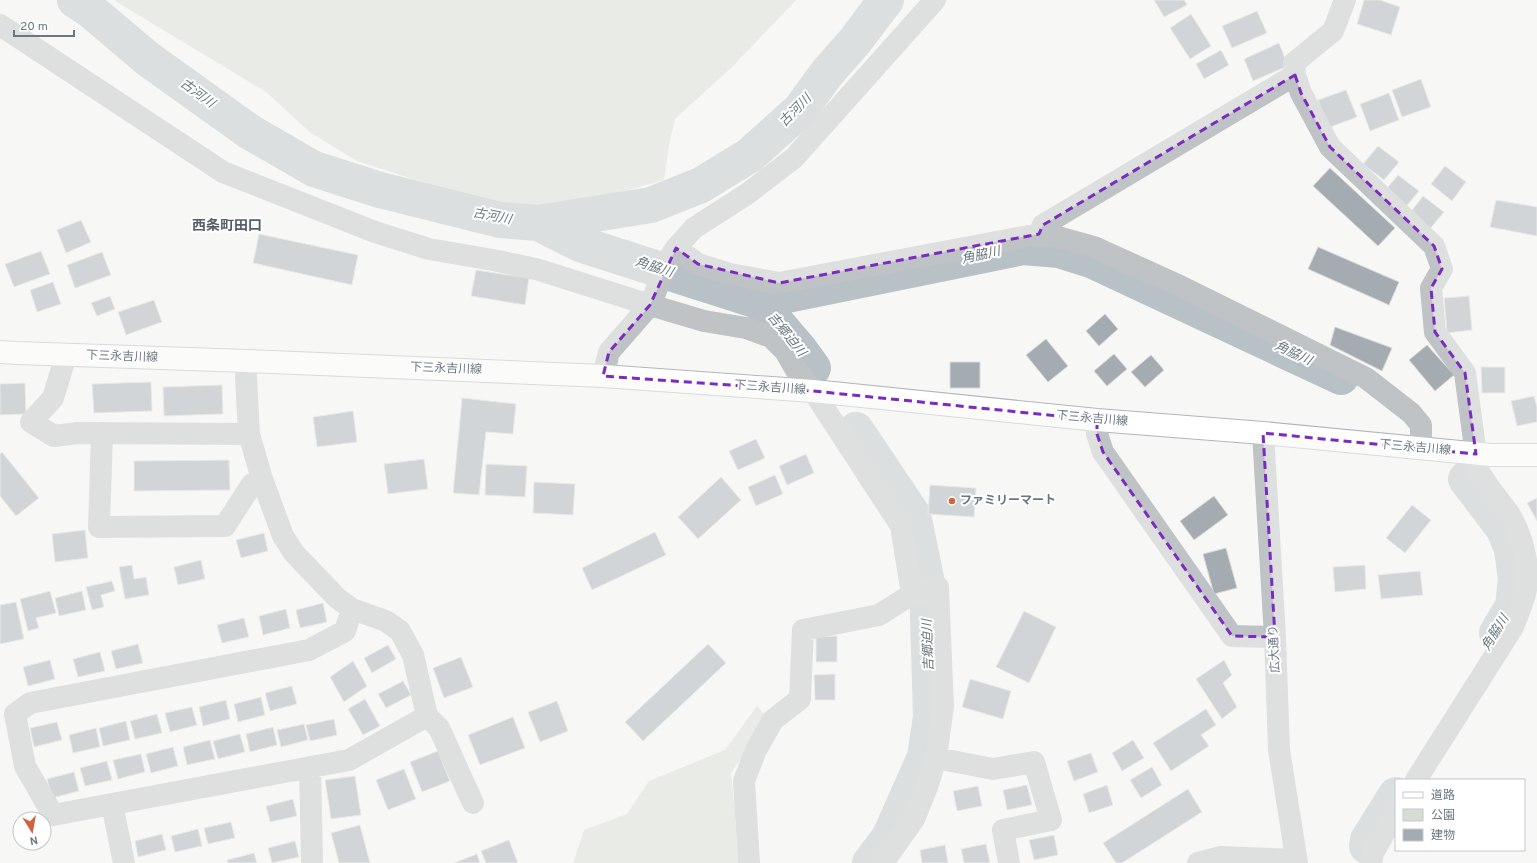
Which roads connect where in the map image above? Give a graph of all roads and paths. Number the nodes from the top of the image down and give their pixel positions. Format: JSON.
{"nodes":[{"id":1,"x":935,"y":0,"type":"edge"},
{"id":2,"x":1345,"y":0,"type":"edge"},
{"id":3,"x":0,"y":25,"type":"edge"},
{"id":4,"x":1295,"y":74,"type":"junction"},
{"id":5,"x":1038,"y":234,"type":"junction"},
{"id":6,"x":673,"y":253,"type":"junction"},
{"id":7,"x":652,"y":302,"type":"junction"},
{"id":8,"x":0,"y":352,"type":"edge"},
{"id":9,"x":66,"y":355,"type":"junction"},
{"id":10,"x":247,"y":361,"type":"junction"},
{"id":11,"x":603,"y":376,"type":"junction"},
{"id":12,"x":813,"y":390,"type":"junction"},
{"id":13,"x":1097,"y":420,"type":"junction"},
{"id":14,"x":102,"y":433,"type":"junction"},
{"id":15,"x":1263,"y":433,"type":"junction"},
{"id":16,"x":249,"y":434,"type":"junction"},
{"id":17,"x":1421,"y":448,"type":"junction"},
{"id":18,"x":1476,"y":454,"type":"junction"},
{"id":19,"x":1537,"y":455,"type":"edge"},
{"id":20,"x":262,"y":479,"type":"junction"},
{"id":21,"x":920,"y":592,"type":"junction"},
{"id":22,"x":352,"y":609,"type":"junction"},
{"id":23,"x":1275,"y":637,"type":"junction"},
{"id":24,"x":427,"y":716,"type":"junction"},
{"id":25,"x":936,"y":758,"type":"junction"},
{"id":26,"x":310,"y":767,"type":"junction"},
{"id":27,"x":1417,"y":779,"type":"edge"},
{"id":28,"x":473,"y":803,"type":"dead end"},
{"id":29,"x":112,"y":804,"type":"junction"},
{"id":30,"x":1395,"y":814,"type":"edge"},
{"id":31,"x":1296,"y":862,"type":"edge"},
{"id":32,"x":124,"y":863,"type":"edge"},
{"id":33,"x":312,"y":863,"type":"edge"},
{"id":34,"x":749,"y":863,"type":"edge"},
{"id":35,"x":883,"y":863,"type":"edge"},
{"id":36,"x":1009,"y":863,"type":"edge"},
{"id":37,"x":1198,"y":863,"type":"edge"},
{"id":38,"x":1371,"y":863,"type":"edge"}],
"edges":[{"from":1,"to":6,"type":"street"},
{"from":2,"to":4,"type":"street"},
{"from":3,"to":7,"type":"street"},
{"from":4,"to":5,"type":"street"},
{"from":4,"to":18,"type":"street"},
{"from":5,"to":6,"type":"street"},
{"from":5,"to":17,"type":"street"},
{"from":6,"to":7,"type":"street"},
{"from":7,"to":11,"type":"street"},
{"from":7,"to":12,"type":"street"},
{"from":8,"to":9,"type":"main road","name":"下三永吉川線"},
{"from":9,"to":10,"type":"main road","name":"下三永吉川線"},
{"from":9,"to":14,"type":"street"},
{"from":10,"to":11,"type":"main road","name":"下三永吉川線"},
{"from":10,"to":16,"type":"street"},
{"from":11,"to":12,"type":"main road","name":"下三永吉川線"},
{"from":12,"to":13,"type":"main road","name":"下三永吉川線"},
{"from":12,"to":21,"type":"street"},
{"from":13,"to":15,"type":"main road","name":"下三永吉川線"},
{"from":13,"to":23,"type":"street"},
{"from":14,"to":16,"type":"street"},
{"from":14,"to":20,"type":"street"},
{"from":15,"to":17,"type":"main road","name":"下三永吉川線"},
{"from":15,"to":23,"type":"street","name":"広大通り"},
{"from":16,"to":20,"type":"street"},
{"from":17,"to":18,"type":"main road","name":"下三永吉川線"},
{"from":18,"to":19,"type":"main road","name":"下三永吉川線"},
{"from":18,"to":27,"type":"street"},
{"from":20,"to":22,"type":"street"},
{"from":21,"to":25,"type":"street"},
{"from":21,"to":34,"type":"street"},
{"from":22,"to":24,"type":"street"},
{"from":22,"to":29,"type":"street"},
{"from":23,"to":31,"type":"street","name":"広大通り"},
{"from":24,"to":26,"type":"street"},
{"from":24,"to":28,"type":"street"},
{"from":25,"to":35,"type":"street"},
{"from":25,"to":36,"type":"street"},
{"from":26,"to":29,"type":"street"},
{"from":26,"to":33,"type":"street"},
{"from":29,"to":32,"type":"street"},
{"from":30,"to":38,"type":"street"},
{"from":31,"to":37,"type":"street"}]}
